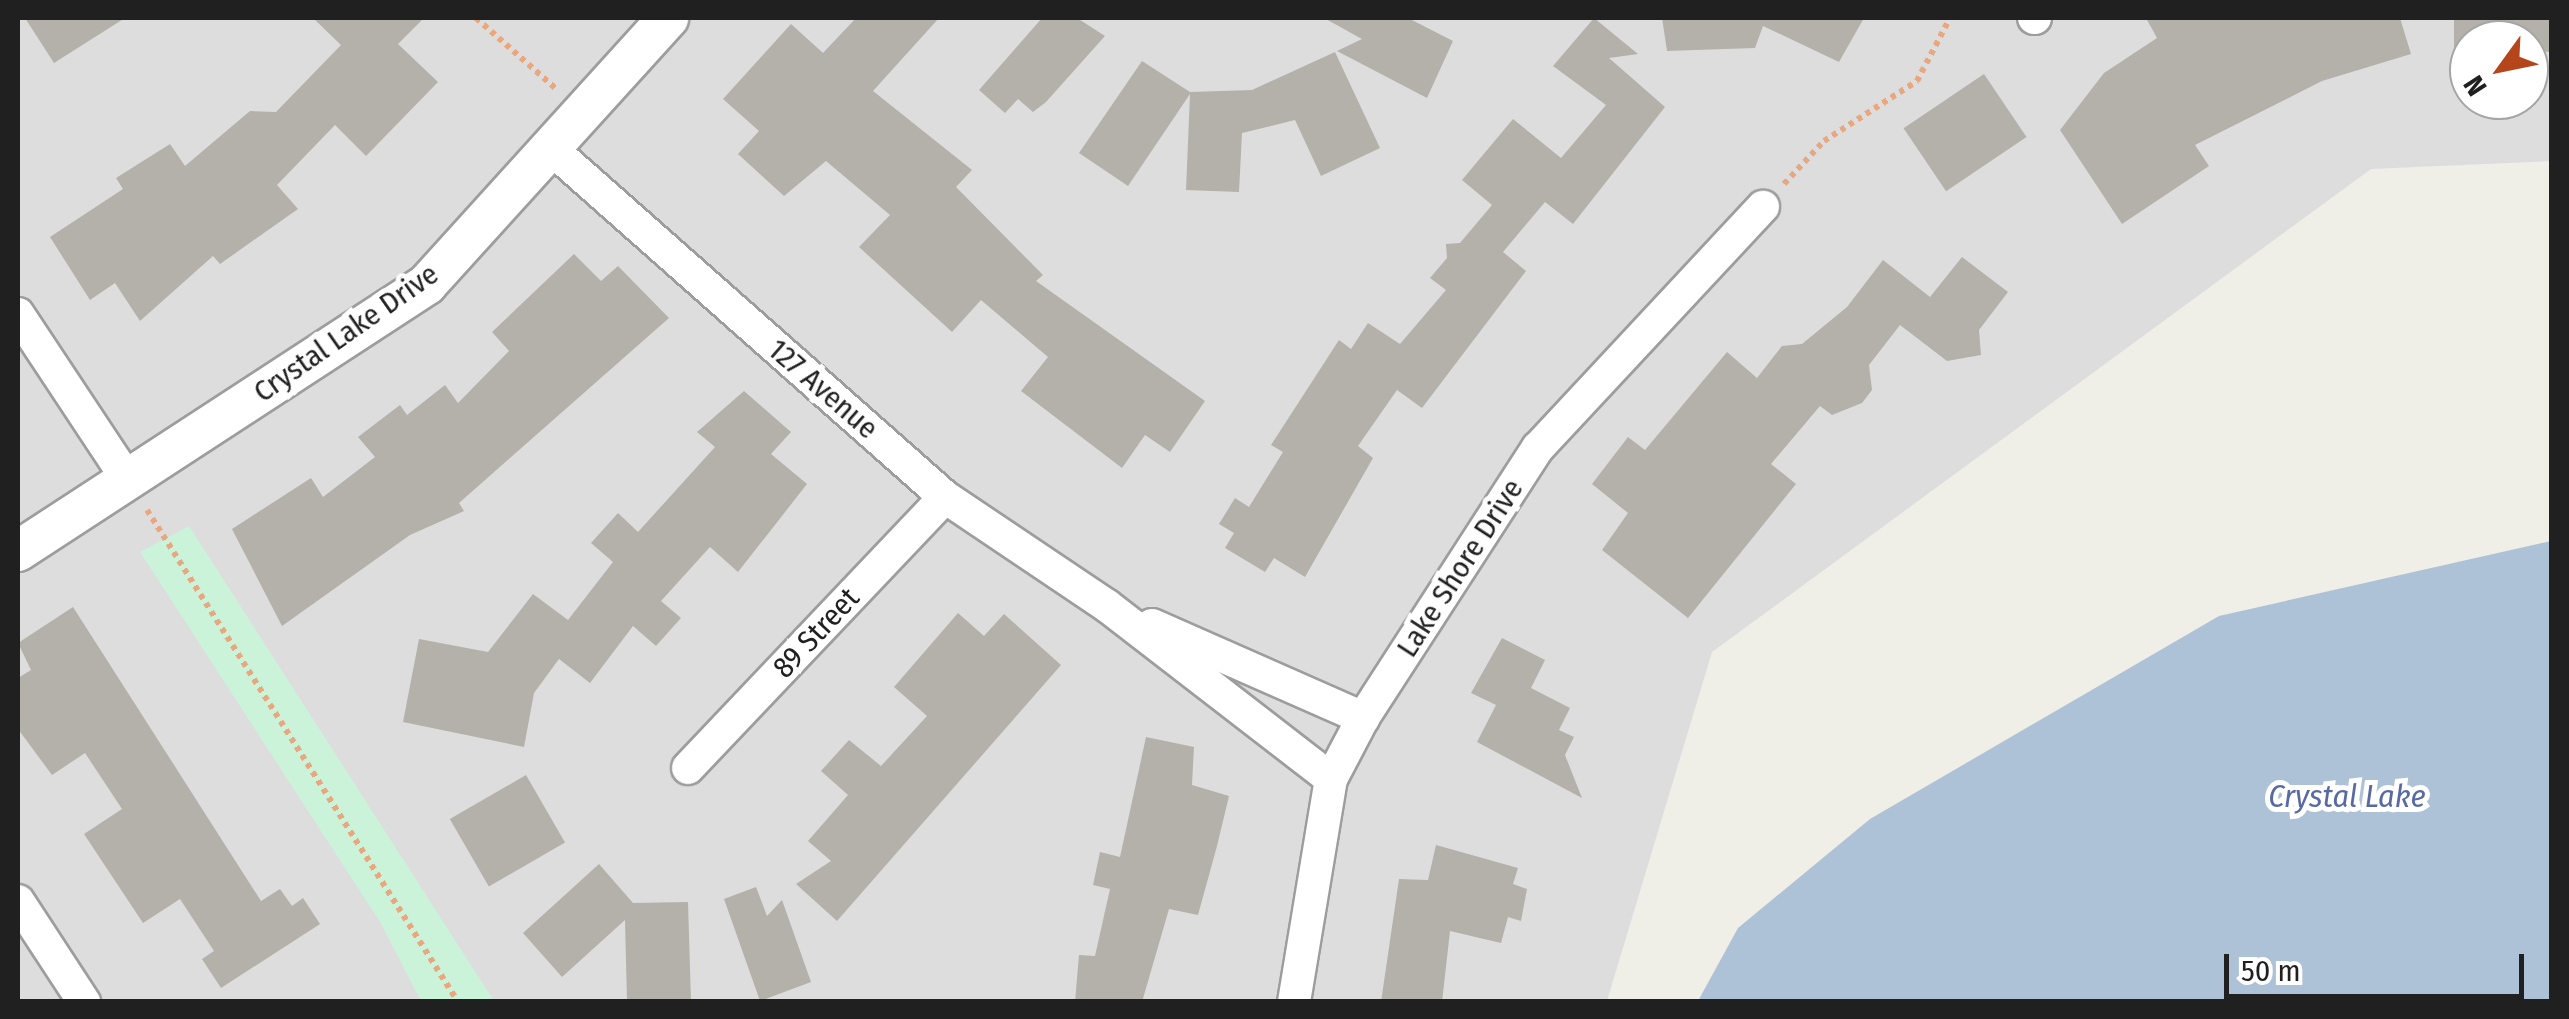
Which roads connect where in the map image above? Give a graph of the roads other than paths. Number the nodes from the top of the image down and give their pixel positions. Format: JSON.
{"nodes":[{"id":1,"x":668,"y":18,"type":"edge"},
{"id":2,"x":555,"y":152,"type":"junction"},
{"id":3,"x":1763,"y":207,"type":"road end"},
{"id":4,"x":18,"y":314,"type":"edge"},
{"id":5,"x":128,"y":480,"type":"junction"},
{"id":6,"x":945,"y":497,"type":"junction"},
{"id":7,"x":18,"y":550,"type":"edge"},
{"id":8,"x":1106,"y":605,"type":"junction"},
{"id":9,"x":1363,"y":718,"type":"junction"},
{"id":10,"x":688,"y":768,"type":"dead end"},
{"id":11,"x":1331,"y":779,"type":"junction"},
{"id":12,"x":18,"y":901,"type":"edge"},
{"id":13,"x":84,"y":1002,"type":"edge"},
{"id":14,"x":1294,"y":1002,"type":"edge"}],
"edges":[{"from":1,"to":2,"type":"street","name":"Crystal Lake Drive"},
{"from":2,"to":5,"type":"street","name":"Crystal Lake Drive"},
{"from":2,"to":6,"type":"street","name":"127 Avenue"},
{"from":3,"to":9,"type":"street","name":"Lake Shore Drive"},
{"from":4,"to":5,"type":"street"},
{"from":5,"to":7,"type":"street","name":"Crystal Lake Drive"},
{"from":6,"to":8,"type":"street","name":"127 Avenue"},
{"from":6,"to":10,"type":"street","name":"89 Street"},
{"from":8,"to":9,"type":"street","name":"127 Avenue"},
{"from":8,"to":11,"type":"street","name":"127 Avenue"},
{"from":9,"to":11,"type":"street","name":"Lake Shore Drive"},
{"from":11,"to":14,"type":"street","name":"Lake Shore Drive"},
{"from":12,"to":13,"type":"street"}]}
